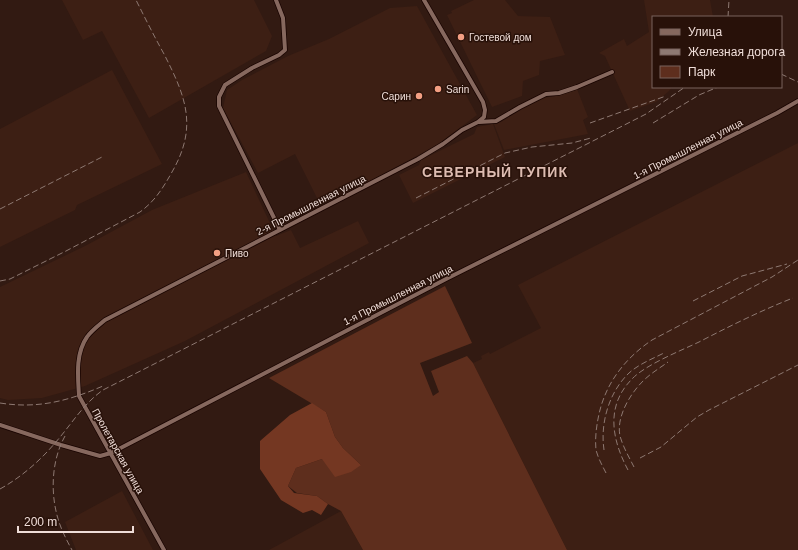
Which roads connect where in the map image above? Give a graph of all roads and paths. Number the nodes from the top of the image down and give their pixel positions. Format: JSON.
{"nodes":[{"id":1,"x":276,"y":0,"type":"edge"},
{"id":2,"x":424,"y":0,"type":"edge"},
{"id":3,"x":612,"y":72,"type":"dead end"},
{"id":4,"x":798,"y":101,"type":"edge"},
{"id":5,"x":478,"y":122,"type":"junction"},
{"id":6,"x":280,"y":230,"type":"junction"},
{"id":7,"x":82,"y":402,"type":"joint"},
{"id":8,"x":0,"y":425,"type":"edge"},
{"id":9,"x":111,"y":452,"type":"junction"},
{"id":10,"x":164,"y":550,"type":"edge"}],
"edges":[{"from":1,"to":6,"type":"street"},
{"from":2,"to":5,"type":"street"},
{"from":3,"to":5,"type":"street"},
{"from":4,"to":9,"type":"street","name":"1-я Промышленная улица"},
{"from":5,"to":6,"type":"street","name":"2-я Промышленная улица"},
{"from":6,"to":7,"type":"street","name":"2-я Промышленная улица"},
{"from":7,"to":9,"type":"street","name":"Пролетарская улица"},
{"from":8,"to":9,"type":"street","name":"1-я Промышленная улица"},
{"from":9,"to":10,"type":"street","name":"Пролетарская улица"}]}
